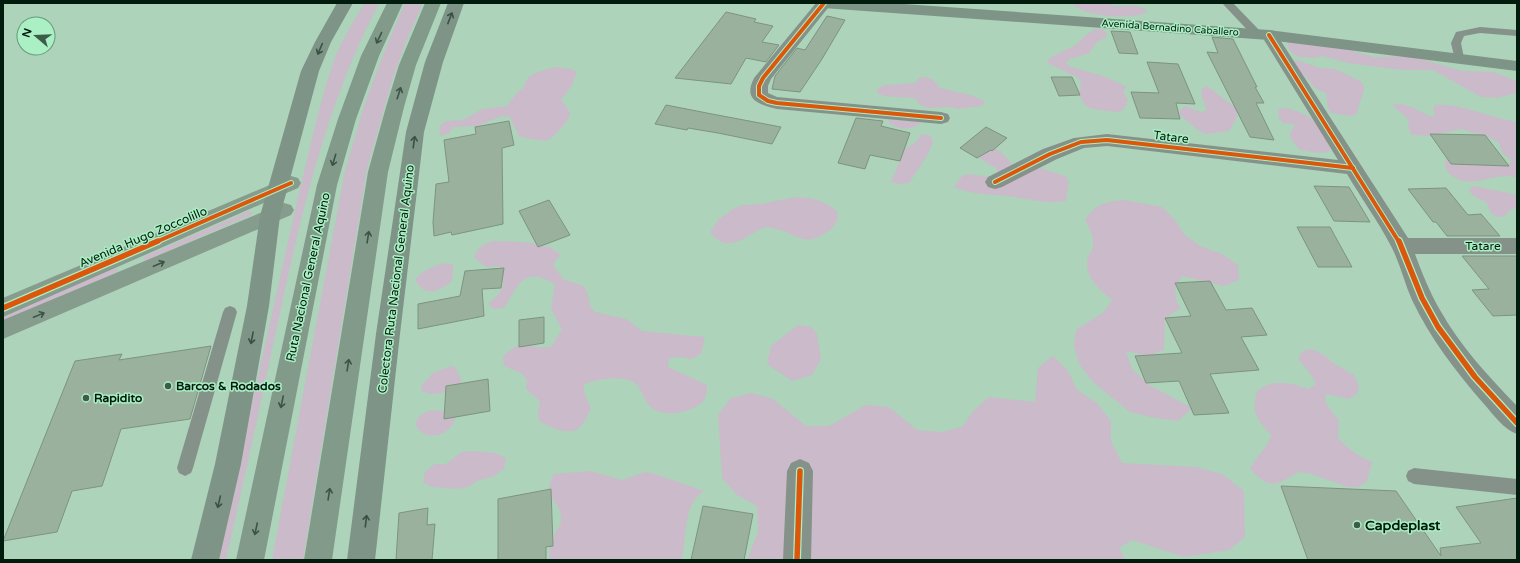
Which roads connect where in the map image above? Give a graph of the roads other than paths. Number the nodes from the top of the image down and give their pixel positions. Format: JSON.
{"nodes":[{"id":1,"x":345,"y":3,"type":"edge"},
{"id":2,"x":358,"y":3,"type":"edge"},
{"id":3,"x":395,"y":3,"type":"edge"},
{"id":4,"x":433,"y":3,"type":"edge"},
{"id":5,"x":456,"y":3,"type":"edge"},
{"id":6,"x":823,"y":3,"type":"edge"},
{"id":7,"x":1227,"y":3,"type":"edge"},
{"id":8,"x":1517,"y":33,"type":"edge"},
{"id":9,"x":1263,"y":34,"type":"junction"},
{"id":10,"x":1459,"y":58,"type":"junction"},
{"id":11,"x":1517,"y":66,"type":"edge"},
{"id":12,"x":941,"y":118,"type":"dead end"},
{"id":13,"x":1353,"y":168,"type":"junction"},
{"id":14,"x":995,"y":182,"type":"dead end"},
{"id":15,"x":281,"y":200,"type":"junction"},
{"id":16,"x":1402,"y":246,"type":"junction"},
{"id":17,"x":1517,"y":246,"type":"edge"},
{"id":18,"x":130,"y":265,"type":"junction"},
{"id":19,"x":3,"y":308,"type":"edge"},
{"id":20,"x":230,"y":312,"type":"dead end"},
{"id":21,"x":3,"y":330,"type":"edge"},
{"id":22,"x":1517,"y":423,"type":"edge"},
{"id":23,"x":185,"y":468,"type":"dead end"},
{"id":24,"x":800,"y":471,"type":"dead end"},
{"id":25,"x":1414,"y":476,"type":"dead end"},
{"id":26,"x":1517,"y":487,"type":"edge"},
{"id":27,"x":205,"y":560,"type":"edge"},
{"id":28,"x":250,"y":560,"type":"edge"},
{"id":29,"x":318,"y":560,"type":"edge"},
{"id":30,"x":361,"y":560,"type":"edge"},
{"id":31,"x":797,"y":560,"type":"edge"}],
"edges":[{"from":1,"to":15,"type":"main road","one_way":true},
{"from":2,"to":15,"type":"main road"},
{"from":3,"to":28,"type":"highway","name":"Ruta Nacional General Aquino","one_way":true},
{"from":29,"to":4,"type":"highway","one_way":true},
{"from":30,"to":5,"type":"main road","name":"Colectora Ruta Nacional General Aquino","one_way":true},
{"from":6,"to":9,"type":"main road","name":"Avenida Bernadino Caballero"},
{"from":6,"to":12,"type":"street"},
{"from":7,"to":9,"type":"lane"},
{"from":8,"to":10,"type":"lane"},
{"from":9,"to":10,"type":"main road","name":"Avenida Bernadino Caballero"},
{"from":9,"to":13,"type":"street"},
{"from":10,"to":11,"type":"main road","name":"Avenida Bernadino Caballero"},
{"from":13,"to":14,"type":"street","name":"Tatare"},
{"from":13,"to":16,"type":"street"},
{"from":15,"to":18,"type":"street","name":"Avenida Hugo Zoccolillo"},
{"from":15,"to":27,"type":"main road","one_way":true},
{"from":16,"to":17,"type":"street","name":"Tatare"},
{"from":16,"to":22,"type":"street"},
{"from":18,"to":19,"type":"street","name":"Avenida Hugo Zoccolillo"},
{"from":21,"to":18,"type":"street","name":"Avenida Hugo Zoccolillo","one_way":true},
{"from":20,"to":23,"type":"lane"},
{"from":24,"to":31,"type":"street"},
{"from":25,"to":26,"type":"lane"}]}
